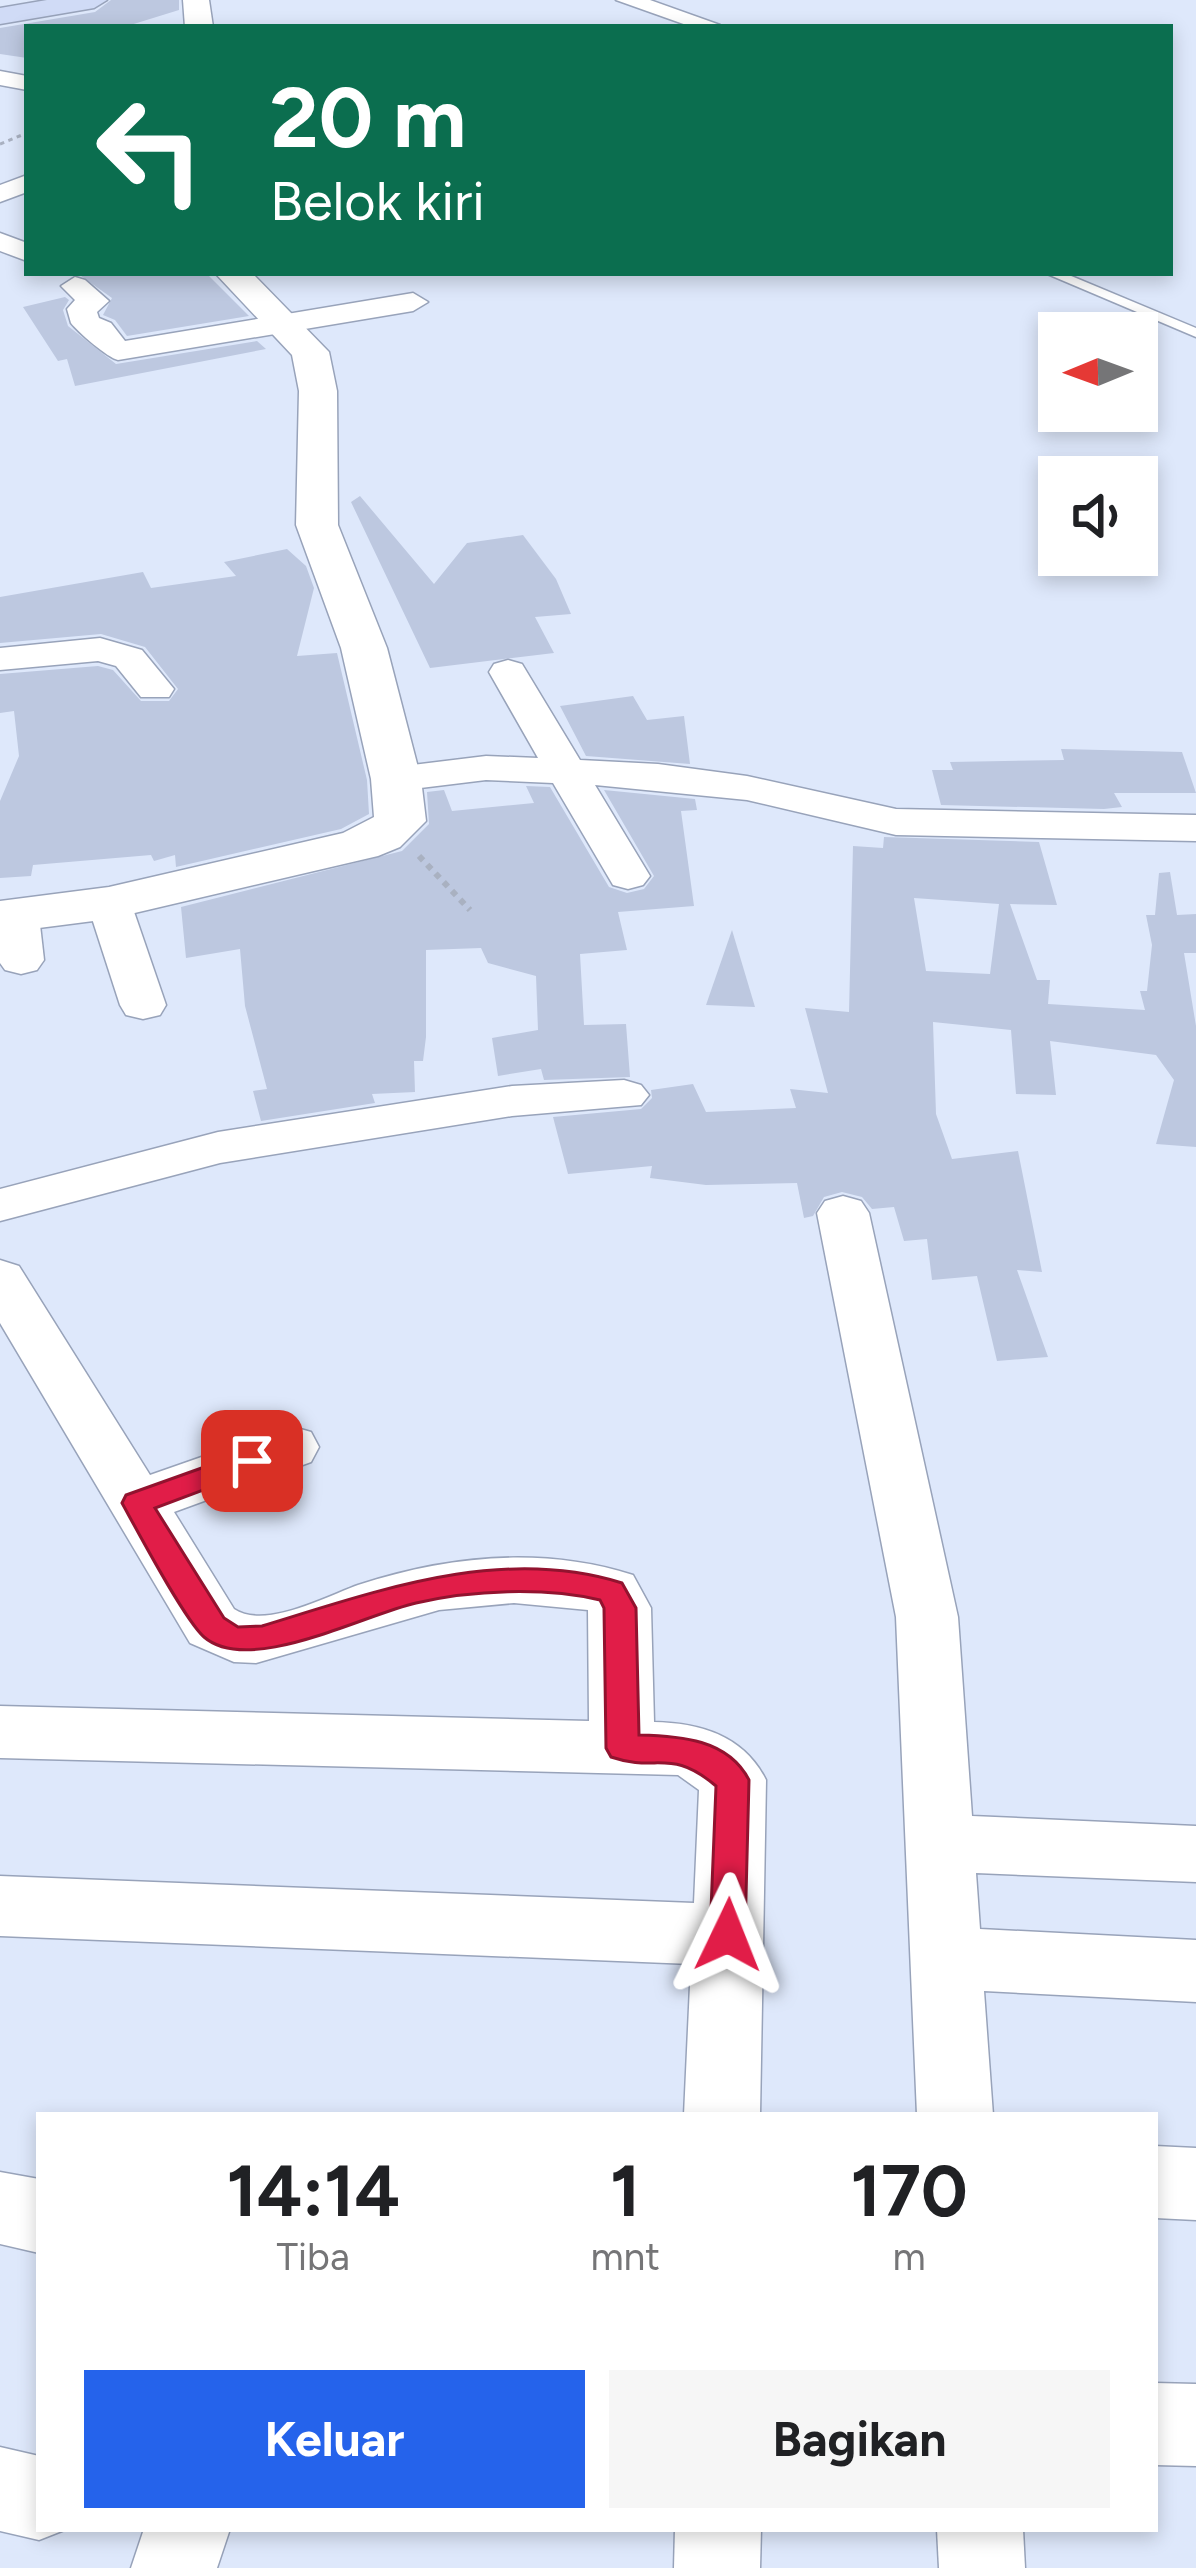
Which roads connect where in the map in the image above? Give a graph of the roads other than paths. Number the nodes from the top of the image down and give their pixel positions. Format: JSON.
{"nodes":[{"id":1,"x":94,"y":0,"type":"edge"},
{"id":2,"x":627,"y":0,"type":"edge"},
{"id":3,"x":3,"y":14,"type":"edge"},
{"id":4,"x":703,"y":24,"type":"edge"},
{"id":5,"x":235,"y":276,"type":"edge"},
{"id":6,"x":1059,"y":276,"type":"edge"},
{"id":7,"x":75,"y":286,"type":"dead end"},
{"id":8,"x":405,"y":291,"type":"dead end"},
{"id":9,"x":276,"y":315,"type":"junction"},
{"id":10,"x":1196,"y":333,"type":"edge"},
{"id":11,"x":0,"y":659,"type":"edge"},
{"id":12,"x":508,"y":672,"type":"dead end"},
{"id":13,"x":155,"y":689,"type":"dead end"},
{"id":14,"x":568,"y":771,"type":"junction"},
{"id":15,"x":396,"y":779,"type":"junction"},
{"id":16,"x":1196,"y":828,"type":"edge"},
{"id":17,"x":628,"y":876,"type":"dead end"},
{"id":18,"x":109,"y":903,"type":"junction"},
{"id":19,"x":13,"y":931,"type":"edge"},
{"id":20,"x":142,"y":1005,"type":"dead end"},
{"id":21,"x":624,"y":1096,"type":"dead end"},
{"id":22,"x":0,"y":1205,"type":"edge"},
{"id":23,"x":843,"y":1214,"type":"dead end"},
{"id":24,"x":0,"y":1278,"type":"edge"},
{"id":25,"x":290,"y":1447,"type":"dead end"},
{"id":26,"x":137,"y":1503,"type":"junction"},
{"id":27,"x":0,"y":1732,"type":"edge"},
{"id":28,"x":622,"y":1748,"type":"junction"},
{"id":29,"x":938,"y":1843,"type":"junction"},
{"id":30,"x":1196,"y":1854,"type":"edge"},
{"id":31,"x":0,"y":1906,"type":"edge"},
{"id":32,"x":728,"y":1935,"type":"junction"},
{"id":33,"x":945,"y":1958,"type":"junction"},
{"id":34,"x":1196,"y":1970,"type":"edge"},
{"id":35,"x":722,"y":2112,"type":"edge"},
{"id":36,"x":955,"y":2112,"type":"edge"},
{"id":37,"x":1158,"y":2182,"type":"edge"},
{"id":38,"x":1196,"y":2184,"type":"edge"},
{"id":39,"x":0,"y":2208,"type":"edge"},
{"id":40,"x":36,"y":2215,"type":"edge"},
{"id":41,"x":1158,"y":2424,"type":"edge"},
{"id":42,"x":1196,"y":2426,"type":"edge"},
{"id":43,"x":0,"y":2489,"type":"edge"},
{"id":44,"x":36,"y":2497,"type":"edge"},
{"id":45,"x":718,"y":2532,"type":"edge"},
{"id":46,"x":980,"y":2532,"type":"edge"},
{"id":47,"x":718,"y":2568,"type":"edge"},
{"id":48,"x":982,"y":2568,"type":"edge"}],
"edges":[{"from":1,"to":3,"type":"main road"},
{"from":2,"to":4,"type":"street"},
{"from":5,"to":9,"type":"street"},
{"from":6,"to":10,"type":"lane"},
{"from":7,"to":9,"type":"street"},
{"from":8,"to":9,"type":"street"},
{"from":9,"to":15,"type":"street"},
{"from":11,"to":13,"type":"street"},
{"from":12,"to":14,"type":"street"},
{"from":14,"to":15,"type":"street"},
{"from":14,"to":16,"type":"street"},
{"from":14,"to":17,"type":"street"},
{"from":15,"to":18,"type":"street"},
{"from":18,"to":19,"type":"street"},
{"from":18,"to":20,"type":"street"},
{"from":21,"to":22,"type":"street"},
{"from":23,"to":29,"type":"street"},
{"from":24,"to":26,"type":"street"},
{"from":25,"to":26,"type":"street"},
{"from":26,"to":28,"type":"street"},
{"from":27,"to":28,"type":"street"},
{"from":28,"to":32,"type":"street"},
{"from":29,"to":30,"type":"street"},
{"from":29,"to":33,"type":"street"},
{"from":31,"to":32,"type":"street"},
{"from":32,"to":35,"type":"street"},
{"from":33,"to":34,"type":"street"},
{"from":33,"to":36,"type":"street"},
{"from":37,"to":38,"type":"street"},
{"from":39,"to":40,"type":"street"},
{"from":41,"to":42,"type":"street"},
{"from":43,"to":44,"type":"street"},
{"from":45,"to":47,"type":"street"},
{"from":46,"to":48,"type":"street"}]}
